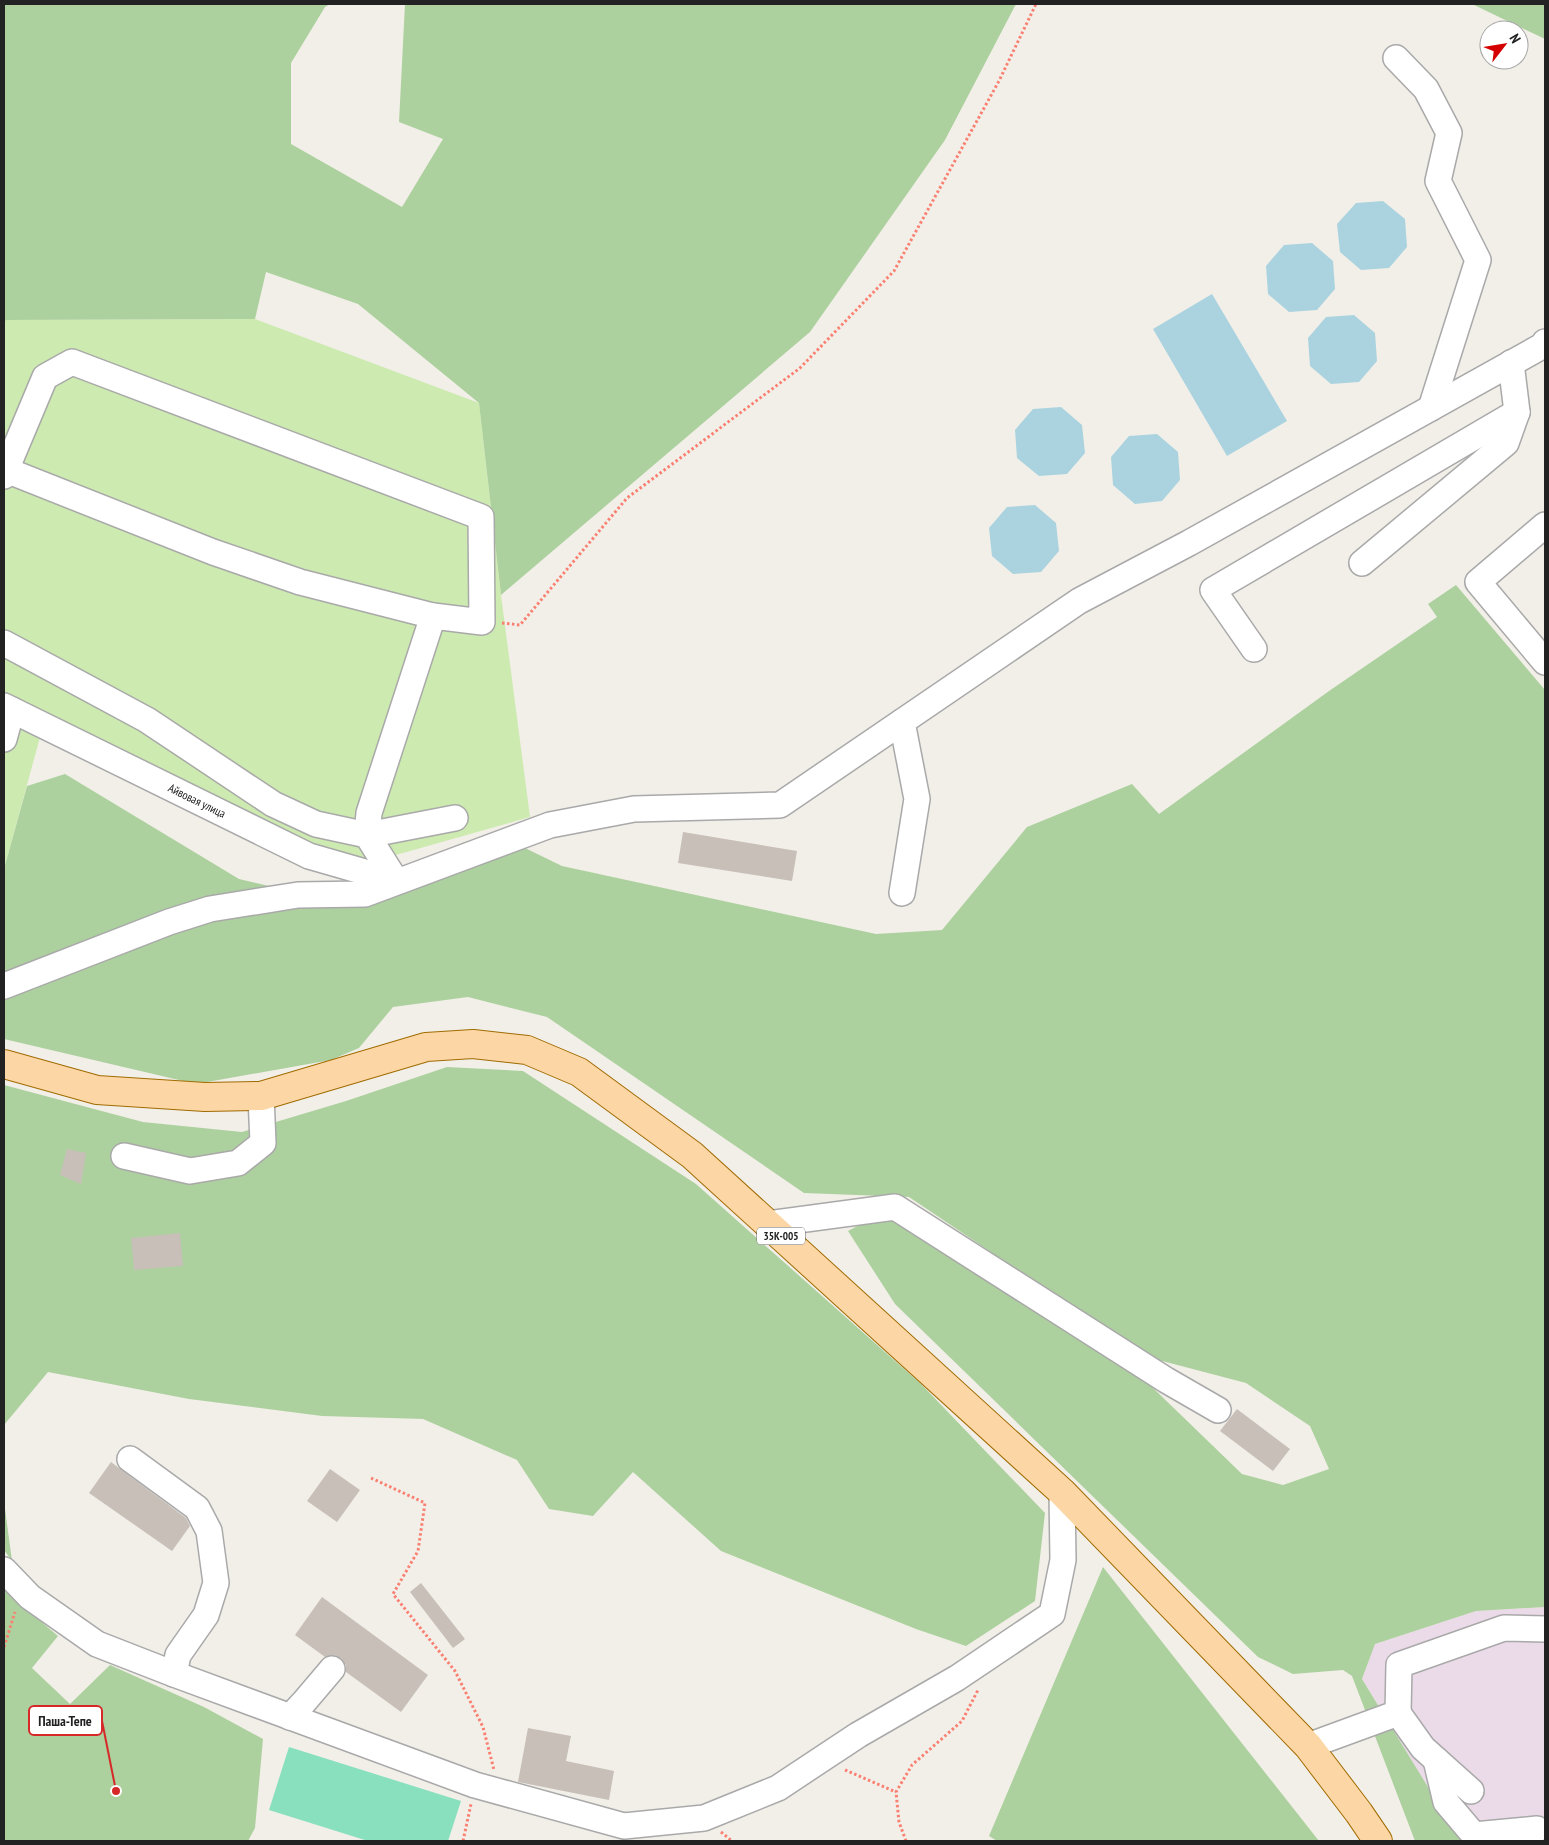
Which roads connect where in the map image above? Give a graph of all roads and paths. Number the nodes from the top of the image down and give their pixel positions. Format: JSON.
{"nodes":[{"id":1,"x":1036,"y":4,"type":"edge"},
{"id":2,"x":1396,"y":58,"type":"dead end"},
{"id":3,"x":1545,"y":344,"type":"edge"},
{"id":4,"x":1511,"y":364,"type":"junction"},
{"id":5,"x":1431,"y":408,"type":"junction"},
{"id":6,"x":1517,"y":412,"type":"junction"},
{"id":7,"x":4,"y":472,"type":"edge"},
{"id":8,"x":1545,"y":525,"type":"edge"},
{"id":9,"x":1362,"y":563,"type":"dead end"},
{"id":10,"x":433,"y":616,"type":"junction"},
{"id":11,"x":482,"y":622,"type":"junction"},
{"id":12,"x":4,"y":643,"type":"edge"},
{"id":13,"x":1254,"y":649,"type":"dead end"},
{"id":14,"x":1545,"y":662,"type":"edge"},
{"id":15,"x":8,"y":708,"type":"edge"},
{"id":16,"x":902,"y":722,"type":"junction"},
{"id":17,"x":4,"y":739,"type":"edge"},
{"id":18,"x":455,"y":818,"type":"dead end"},
{"id":19,"x":368,"y":835,"type":"junction"},
{"id":20,"x":396,"y":881,"type":"junction"},
{"id":21,"x":902,"y":893,"type":"dead end"},
{"id":22,"x":4,"y":986,"type":"edge"},
{"id":23,"x":4,"y":1064,"type":"edge"},
{"id":24,"x":261,"y":1096,"type":"junction"},
{"id":25,"x":124,"y":1156,"type":"dead end"},
{"id":26,"x":768,"y":1224,"type":"junction"},
{"id":27,"x":1218,"y":1410,"type":"dead end"},
{"id":28,"x":130,"y":1459,"type":"dead end"},
{"id":29,"x":371,"y":1478,"type":"dead end"},
{"id":30,"x":1062,"y":1492,"type":"junction"},
{"id":31,"x":4,"y":1570,"type":"edge"},
{"id":32,"x":30,"y":1597,"type":"junction"},
{"id":33,"x":1545,"y":1629,"type":"edge"},
{"id":34,"x":4,"y":1646,"type":"edge"},
{"id":35,"x":332,"y":1669,"type":"dead end"},
{"id":36,"x":174,"y":1674,"type":"junction"},
{"id":37,"x":978,"y":1689,"type":"dead end"},
{"id":38,"x":1398,"y":1713,"type":"junction"},
{"id":39,"x":290,"y":1716,"type":"junction"},
{"id":40,"x":1308,"y":1746,"type":"junction"},
{"id":41,"x":821,"y":1760,"type":"junction"},
{"id":42,"x":1436,"y":1760,"type":"junction"},
{"id":43,"x":475,"y":1785,"type":"junction"},
{"id":44,"x":1471,"y":1791,"type":"dead end"},
{"id":45,"x":896,"y":1792,"type":"junction"},
{"id":46,"x":1537,"y":1829,"type":"dead end"},
{"id":47,"x":463,"y":1841,"type":"edge"},
{"id":48,"x":906,"y":1841,"type":"edge"},
{"id":49,"x":1378,"y":1841,"type":"edge"}],
"edges":[{"from":1,"to":11,"type":"path"},
{"from":2,"to":5,"type":"street"},
{"from":3,"to":4,"type":"street"},
{"from":4,"to":5,"type":"street"},
{"from":4,"to":6,"type":"street"},
{"from":5,"to":16,"type":"street"},
{"from":6,"to":9,"type":"street"},
{"from":6,"to":13,"type":"street"},
{"from":7,"to":10,"type":"street"},
{"from":7,"to":11,"type":"street"},
{"from":8,"to":14,"type":"street"},
{"from":10,"to":11,"type":"street"},
{"from":10,"to":19,"type":"street"},
{"from":12,"to":19,"type":"street"},
{"from":15,"to":17,"type":"street"},
{"from":15,"to":20,"type":"street","name":"Айвовая улица"},
{"from":16,"to":20,"type":"street"},
{"from":16,"to":21,"type":"street"},
{"from":18,"to":19,"type":"street"},
{"from":19,"to":20,"type":"street"},
{"from":20,"to":22,"type":"street"},
{"from":23,"to":24,"type":"main road","number":"35К-005"},
{"from":24,"to":25,"type":"street"},
{"from":24,"to":26,"type":"main road","number":"35К-005"},
{"from":26,"to":27,"type":"street"},
{"from":26,"to":30,"type":"main road","number":"35К-005"},
{"from":28,"to":36,"type":"street"},
{"from":29,"to":43,"type":"path"},
{"from":30,"to":40,"type":"main road","number":"35К-005"},
{"from":30,"to":41,"type":"street"},
{"from":31,"to":32,"type":"street"},
{"from":32,"to":34,"type":"path"},
{"from":32,"to":36,"type":"street"},
{"from":33,"to":38,"type":"street"},
{"from":35,"to":39,"type":"street"},
{"from":36,"to":39,"type":"street"},
{"from":37,"to":45,"type":"path"},
{"from":38,"to":40,"type":"street"},
{"from":38,"to":42,"type":"street"},
{"from":39,"to":43,"type":"street"},
{"from":40,"to":49,"type":"main road","number":"35К-005"},
{"from":41,"to":43,"type":"street"},
{"from":41,"to":45,"type":"path"},
{"from":42,"to":44,"type":"street"},
{"from":42,"to":46,"type":"street"},
{"from":43,"to":47,"type":"path"},
{"from":45,"to":48,"type":"path"}]}
